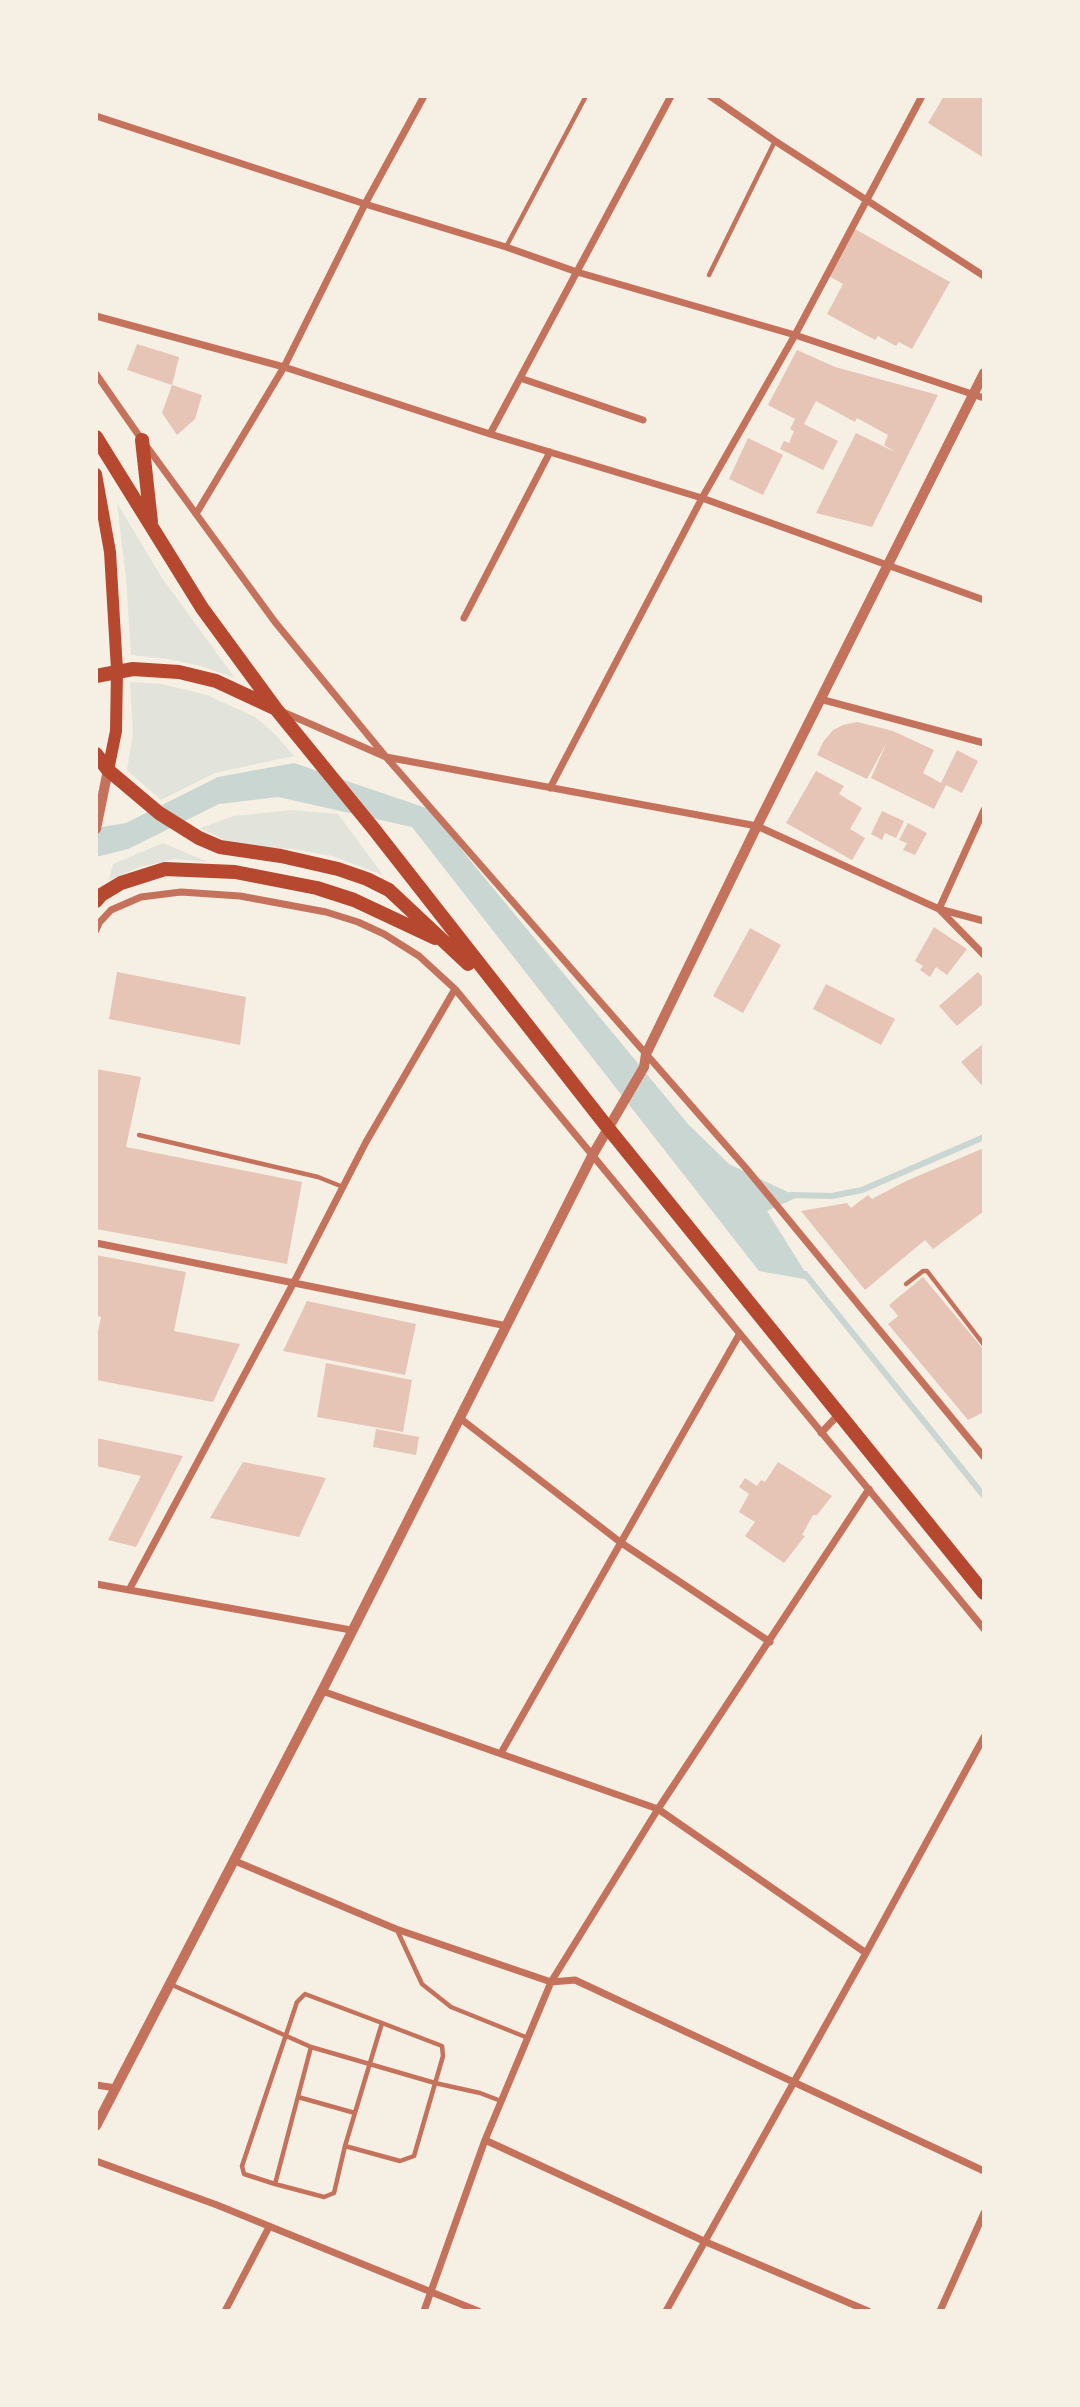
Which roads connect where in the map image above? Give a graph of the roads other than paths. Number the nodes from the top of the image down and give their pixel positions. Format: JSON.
{"nodes":[{"id":1,"x":424,"y":96,"type":"edge"},
{"id":2,"x":586,"y":96,"type":"edge"},
{"id":3,"x":671,"y":96,"type":"edge"},
{"id":4,"x":710,"y":96,"type":"edge"},
{"id":5,"x":922,"y":96,"type":"edge"},
{"id":6,"x":96,"y":116,"type":"edge"},
{"id":7,"x":775,"y":141,"type":"junction"},
{"id":8,"x":867,"y":199,"type":"junction"},
{"id":9,"x":365,"y":204,"type":"junction"},
{"id":10,"x":506,"y":247,"type":"junction"},
{"id":11,"x":577,"y":272,"type":"junction"},
{"id":12,"x":709,"y":275,"type":"dead end"},
{"id":13,"x":984,"y":276,"type":"edge"},
{"id":14,"x":100,"y":317,"type":"edge"},
{"id":15,"x":96,"y":324,"type":"edge"},
{"id":16,"x":795,"y":335,"type":"junction"},
{"id":17,"x":284,"y":367,"type":"junction"},
{"id":18,"x":984,"y":373,"type":"edge"},
{"id":19,"x":96,"y":374,"type":"edge"},
{"id":20,"x":520,"y":378,"type":"junction"},
{"id":21,"x":978,"y":396,"type":"edge"},
{"id":22,"x":643,"y":420,"type":"dead end"},
{"id":23,"x":490,"y":434,"type":"junction"},
{"id":24,"x":96,"y":437,"type":"edge"},
{"id":25,"x":142,"y":440,"type":"junction"},
{"id":26,"x":550,"y":452,"type":"junction"},
{"id":27,"x":96,"y":474,"type":"edge"},
{"id":28,"x":702,"y":498,"type":"junction"},
{"id":29,"x":196,"y":514,"type":"junction"},
{"id":30,"x":151,"y":527,"type":"junction"},
{"id":31,"x":888,"y":565,"type":"junction"},
{"id":32,"x":984,"y":600,"type":"edge"},
{"id":33,"x":464,"y":618,"type":"dead end"},
{"id":34,"x":117,"y":670,"type":"junction"},
{"id":35,"x":96,"y":676,"type":"edge"},
{"id":36,"x":820,"y":699,"type":"junction"},
{"id":37,"x":276,"y":709,"type":"junction"},
{"id":38,"x":984,"y":743,"type":"edge"},
{"id":39,"x":96,"y":754,"type":"edge"},
{"id":40,"x":386,"y":757,"type":"junction"},
{"id":41,"x":108,"y":770,"type":"junction"},
{"id":42,"x":550,"y":788,"type":"junction"},
{"id":43,"x":984,"y":810,"type":"edge"},
{"id":44,"x":757,"y":826,"type":"junction"},
{"id":45,"x":96,"y":829,"type":"edge"},
{"id":46,"x":96,"y":901,"type":"edge"},
{"id":47,"x":939,"y":909,"type":"junction"},
{"id":48,"x":984,"y":921,"type":"edge"},
{"id":49,"x":96,"y":930,"type":"edge"},
{"id":50,"x":448,"y":944,"type":"junction"},
{"id":51,"x":984,"y":955,"type":"edge"},
{"id":52,"x":455,"y":989,"type":"junction"},
{"id":53,"x":503,"y":996,"type":"junction"},
{"id":54,"x":646,"y":1054,"type":"junction"},
{"id":55,"x":608,"y":1128,"type":"junction"},
{"id":56,"x":139,"y":1135,"type":"dead end"},
{"id":57,"x":592,"y":1156,"type":"junction"},
{"id":58,"x":343,"y":1187,"type":"junction"},
{"id":59,"x":96,"y":1242,"type":"edge"},
{"id":60,"x":294,"y":1282,"type":"junction"},
{"id":61,"x":906,"y":1284,"type":"dead end"},
{"id":62,"x":507,"y":1326,"type":"junction"},
{"id":63,"x":739,"y":1335,"type":"junction"},
{"id":64,"x":984,"y":1345,"type":"edge"},
{"id":65,"x":838,"y":1415,"type":"junction"},
{"id":66,"x":461,"y":1419,"type":"junction"},
{"id":67,"x":821,"y":1433,"type":"junction"},
{"id":68,"x":984,"y":1457,"type":"edge"},
{"id":69,"x":869,"y":1489,"type":"junction"},
{"id":70,"x":620,"y":1542,"type":"junction"},
{"id":71,"x":96,"y":1584,"type":"edge"},
{"id":72,"x":129,"y":1590,"type":"junction"},
{"id":73,"x":984,"y":1593,"type":"edge"},
{"id":74,"x":984,"y":1629,"type":"edge"},
{"id":75,"x":351,"y":1630,"type":"junction"},
{"id":76,"x":770,"y":1642,"type":"junction"},
{"id":77,"x":322,"y":1690,"type":"junction"},
{"id":78,"x":984,"y":1737,"type":"edge"},
{"id":79,"x":501,"y":1754,"type":"junction"},
{"id":80,"x":658,"y":1809,"type":"junction"},
{"id":81,"x":235,"y":1861,"type":"junction"},
{"id":82,"x":396,"y":1929,"type":"junction"},
{"id":83,"x":866,"y":1953,"type":"junction"},
{"id":84,"x":551,"y":1982,"type":"junction"},
{"id":85,"x":169,"y":1984,"type":"junction"},
{"id":86,"x":382,"y":2023,"type":"junction"},
{"id":87,"x":284,"y":2036,"type":"junction"},
{"id":88,"x":529,"y":2038,"type":"junction"},
{"id":89,"x":311,"y":2047,"type":"junction"},
{"id":90,"x":369,"y":2064,"type":"junction"},
{"id":91,"x":435,"y":2083,"type":"junction"},
{"id":92,"x":792,"y":2083,"type":"junction"},
{"id":93,"x":96,"y":2085,"type":"edge"},
{"id":94,"x":116,"y":2088,"type":"junction"},
{"id":95,"x":298,"y":2097,"type":"junction"},
{"id":96,"x":502,"y":2102,"type":"junction"},
{"id":97,"x":355,"y":2113,"type":"junction"},
{"id":98,"x":96,"y":2126,"type":"edge"},
{"id":99,"x":485,"y":2140,"type":"junction"},
{"id":100,"x":345,"y":2146,"type":"junction"},
{"id":101,"x":96,"y":2161,"type":"edge"},
{"id":102,"x":984,"y":2171,"type":"edge"},
{"id":103,"x":275,"y":2184,"type":"junction"},
{"id":104,"x":984,"y":2213,"type":"edge"},
{"id":105,"x":269,"y":2227,"type":"junction"},
{"id":106,"x":706,"y":2242,"type":"junction"},
{"id":107,"x":432,"y":2292,"type":"junction"},
{"id":108,"x":225,"y":2311,"type":"edge"},
{"id":109,"x":424,"y":2311,"type":"edge"},
{"id":110,"x":478,"y":2311,"type":"edge"},
{"id":111,"x":666,"y":2311,"type":"edge"},
{"id":112,"x":868,"y":2311,"type":"edge"},
{"id":113,"x":940,"y":2311,"type":"edge"}],
"edges":[{"from":1,"to":9,"type":"street"},
{"from":2,"to":10,"type":"lane"},
{"from":3,"to":11,"type":"street"},
{"from":4,"to":7,"type":"street"},
{"from":5,"to":8,"type":"street"},
{"from":6,"to":9,"type":"street"},
{"from":7,"to":8,"type":"street"},
{"from":7,"to":12,"type":"lane"},
{"from":8,"to":13,"type":"street"},
{"from":8,"to":16,"type":"street"},
{"from":9,"to":10,"type":"street"},
{"from":9,"to":17,"type":"street"},
{"from":10,"to":11,"type":"street"},
{"from":11,"to":16,"type":"street"},
{"from":11,"to":20,"type":"street"},
{"from":14,"to":15,"type":"street"},
{"from":14,"to":17,"type":"street"},
{"from":16,"to":21,"type":"street"},
{"from":16,"to":28,"type":"street"},
{"from":17,"to":23,"type":"street"},
{"from":17,"to":29,"type":"street"},
{"from":18,"to":21,"type":"street"},
{"from":19,"to":25,"type":"street"},
{"from":20,"to":22,"type":"street"},
{"from":20,"to":23,"type":"street"},
{"from":21,"to":31,"type":"street"},
{"from":23,"to":26,"type":"street"},
{"from":24,"to":30,"type":"main road"},
{"from":25,"to":29,"type":"street"},
{"from":25,"to":30,"type":"main road"},
{"from":26,"to":28,"type":"street"},
{"from":26,"to":33,"type":"street"},
{"from":27,"to":34,"type":"main road"},
{"from":28,"to":31,"type":"street"},
{"from":28,"to":42,"type":"street"},
{"from":29,"to":40,"type":"street"},
{"from":30,"to":37,"type":"main road"},
{"from":31,"to":32,"type":"street"},
{"from":31,"to":36,"type":"street"},
{"from":34,"to":35,"type":"main road"},
{"from":34,"to":37,"type":"main road"},
{"from":34,"to":41,"type":"main road"},
{"from":36,"to":38,"type":"street"},
{"from":36,"to":44,"type":"street"},
{"from":37,"to":40,"type":"street"},
{"from":37,"to":53,"type":"main road"},
{"from":39,"to":41,"type":"main road"},
{"from":40,"to":42,"type":"street"},
{"from":40,"to":54,"type":"street"},
{"from":41,"to":45,"type":"street"},
{"from":41,"to":50,"type":"main road"},
{"from":42,"to":44,"type":"street"},
{"from":43,"to":47,"type":"street"},
{"from":44,"to":47,"type":"street"},
{"from":44,"to":54,"type":"street"},
{"from":46,"to":50,"type":"main road"},
{"from":47,"to":48,"type":"street"},
{"from":47,"to":51,"type":"street"},
{"from":49,"to":52,"type":"street"},
{"from":50,"to":53,"type":"main road"},
{"from":52,"to":57,"type":"street"},
{"from":52,"to":58,"type":"street"},
{"from":53,"to":55,"type":"main road"},
{"from":54,"to":55,"type":"street"},
{"from":54,"to":68,"type":"street"},
{"from":55,"to":57,"type":"street"},
{"from":55,"to":65,"type":"main road"},
{"from":56,"to":58,"type":"lane"},
{"from":57,"to":62,"type":"street"},
{"from":57,"to":63,"type":"street"},
{"from":58,"to":60,"type":"street"},
{"from":59,"to":60,"type":"street"},
{"from":60,"to":62,"type":"street"},
{"from":60,"to":72,"type":"street"},
{"from":61,"to":64,"type":"lane"},
{"from":62,"to":66,"type":"street"},
{"from":63,"to":67,"type":"street"},
{"from":63,"to":70,"type":"street"},
{"from":65,"to":67,"type":"street"},
{"from":65,"to":73,"type":"main road"},
{"from":66,"to":70,"type":"street"},
{"from":66,"to":75,"type":"street"},
{"from":67,"to":69,"type":"street"},
{"from":69,"to":74,"type":"street"},
{"from":69,"to":76,"type":"street"},
{"from":70,"to":76,"type":"street"},
{"from":70,"to":79,"type":"street"},
{"from":71,"to":72,"type":"street"},
{"from":72,"to":75,"type":"street"},
{"from":75,"to":77,"type":"street"},
{"from":76,"to":80,"type":"street"},
{"from":77,"to":79,"type":"street"},
{"from":77,"to":81,"type":"street"},
{"from":78,"to":83,"type":"street"},
{"from":79,"to":80,"type":"street"},
{"from":80,"to":83,"type":"street"},
{"from":80,"to":84,"type":"street"},
{"from":81,"to":82,"type":"street"},
{"from":81,"to":85,"type":"street"},
{"from":82,"to":84,"type":"street"},
{"from":82,"to":88,"type":"lane"},
{"from":83,"to":92,"type":"street"},
{"from":84,"to":88,"type":"street"},
{"from":84,"to":92,"type":"street"},
{"from":85,"to":87,"type":"lane"},
{"from":85,"to":94,"type":"street"},
{"from":86,"to":87,"type":"lane"},
{"from":86,"to":90,"type":"lane"},
{"from":86,"to":91,"type":"lane"},
{"from":87,"to":89,"type":"lane"},
{"from":87,"to":103,"type":"lane"},
{"from":88,"to":96,"type":"street"},
{"from":89,"to":90,"type":"lane"},
{"from":89,"to":95,"type":"lane"},
{"from":90,"to":91,"type":"lane"},
{"from":90,"to":97,"type":"lane"},
{"from":91,"to":96,"type":"lane"},
{"from":91,"to":100,"type":"lane"},
{"from":92,"to":102,"type":"street"},
{"from":92,"to":106,"type":"street"},
{"from":93,"to":94,"type":"street"},
{"from":94,"to":98,"type":"street"},
{"from":95,"to":97,"type":"lane"},
{"from":95,"to":103,"type":"lane"},
{"from":96,"to":99,"type":"street"},
{"from":97,"to":100,"type":"lane"},
{"from":99,"to":106,"type":"street"},
{"from":99,"to":107,"type":"street"},
{"from":100,"to":103,"type":"lane"},
{"from":101,"to":105,"type":"street"},
{"from":104,"to":113,"type":"street"},
{"from":105,"to":107,"type":"street"},
{"from":105,"to":108,"type":"street"},
{"from":106,"to":111,"type":"street"},
{"from":106,"to":112,"type":"street"},
{"from":107,"to":109,"type":"street"},
{"from":107,"to":110,"type":"street"}]}
